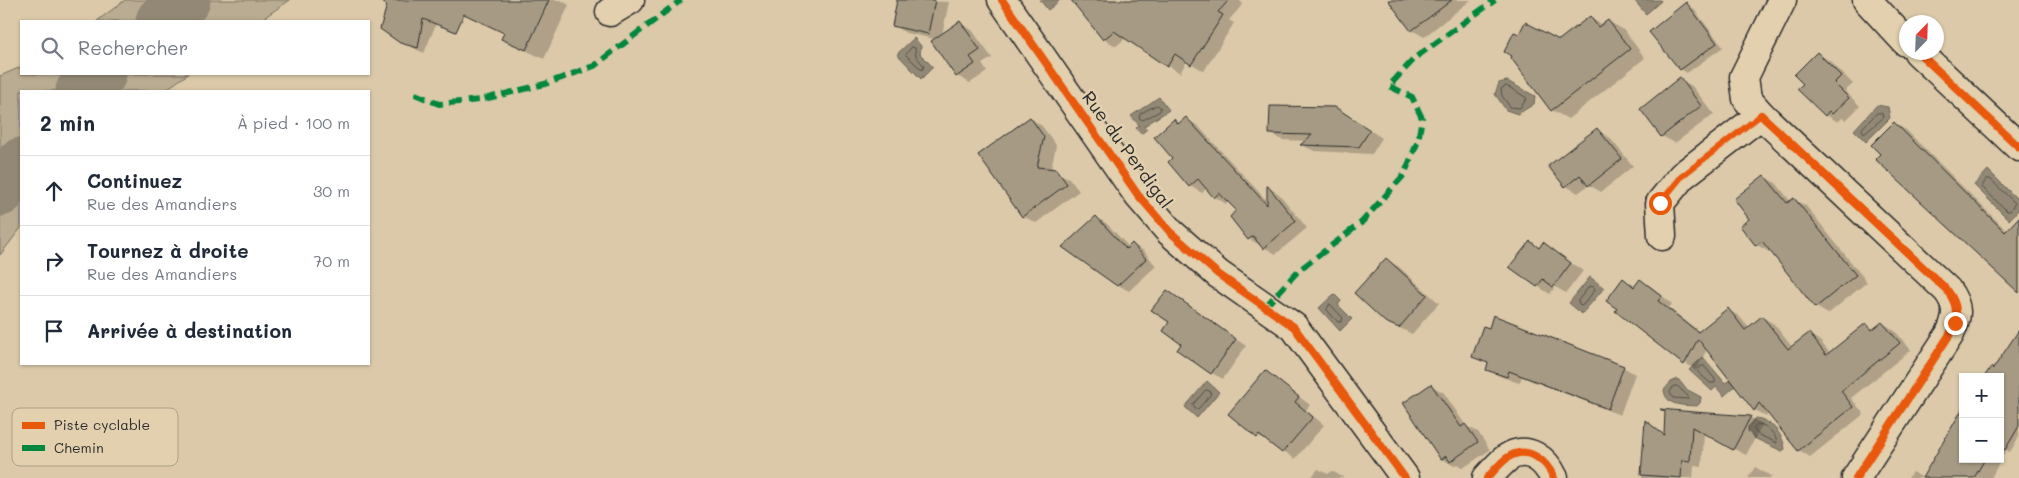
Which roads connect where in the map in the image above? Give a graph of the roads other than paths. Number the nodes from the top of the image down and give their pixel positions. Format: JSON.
{"nodes":[{"id":1,"x":1002,"y":0,"type":"edge"},
{"id":2,"x":1782,"y":0,"type":"edge"},
{"id":3,"x":1867,"y":0,"type":"edge"},
{"id":4,"x":1899,"y":34,"type":"edge"},
{"id":5,"x":1927,"y":60,"type":"edge"},
{"id":6,"x":1761,"y":115,"type":"junction"},
{"id":7,"x":2019,"y":146,"type":"edge"},
{"id":8,"x":1662,"y":236,"type":"dead end"},
{"id":9,"x":1405,"y":478,"type":"edge"},
{"id":10,"x":1487,"y":478,"type":"edge"},
{"id":11,"x":1554,"y":478,"type":"edge"},
{"id":12,"x":1856,"y":478,"type":"edge"}],
"edges":[{"from":1,"to":9,"type":"street","name":"Rue du Perdigal"},
{"from":2,"to":6,"type":"street"},
{"from":3,"to":4,"type":"street"},
{"from":5,"to":7,"type":"street"},
{"from":6,"to":8,"type":"street"},
{"from":6,"to":12,"type":"street"},
{"from":10,"to":11,"type":"street"}]}
